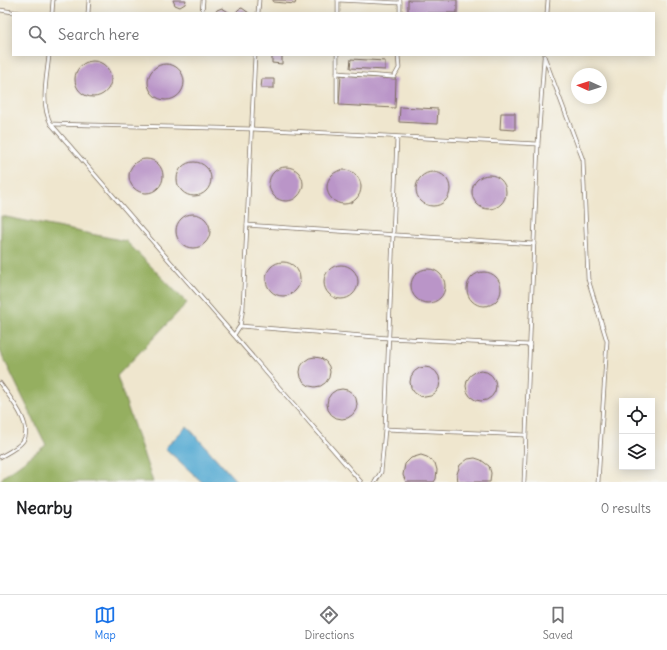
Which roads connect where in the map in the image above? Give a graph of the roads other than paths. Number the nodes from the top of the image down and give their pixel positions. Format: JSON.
{"nodes":[{"id":1,"x":53,"y":0,"type":"edge"},
{"id":2,"x":89,"y":0,"type":"edge"},
{"id":3,"x":203,"y":0,"type":"edge"},
{"id":4,"x":259,"y":0,"type":"edge"},
{"id":5,"x":338,"y":0,"type":"edge"},
{"id":6,"x":548,"y":0,"type":"edge"},
{"id":7,"x":400,"y":2,"type":"edge"},
{"id":8,"x":0,"y":10,"type":"edge"},
{"id":9,"x":13,"y":12,"type":"edge"},
{"id":10,"x":52,"y":12,"type":"edge"},
{"id":11,"x":88,"y":12,"type":"edge"},
{"id":12,"x":202,"y":12,"type":"edge"},
{"id":13,"x":258,"y":12,"type":"edge"},
{"id":14,"x":338,"y":12,"type":"edge"},
{"id":15,"x":547,"y":12,"type":"edge"},
{"id":16,"x":49,"y":56,"type":"edge"},
{"id":17,"x":255,"y":56,"type":"edge"},
{"id":18,"x":337,"y":56,"type":"edge"},
{"id":19,"x":398,"y":56,"type":"edge"},
{"id":20,"x":544,"y":56,"type":"edge"},
{"id":21,"x":544,"y":56,"type":"edge"},
{"id":22,"x":337,"y":73,"type":"junction"},
{"id":23,"x":337,"y":102,"type":"dead end"},
{"id":24,"x":51,"y":124,"type":"junction"},
{"id":25,"x":253,"y":130,"type":"junction"},
{"id":26,"x":397,"y":138,"type":"junction"},
{"id":27,"x":538,"y":144,"type":"junction"},
{"id":28,"x":247,"y":225,"type":"junction"},
{"id":29,"x":392,"y":235,"type":"junction"},
{"id":30,"x":534,"y":244,"type":"junction"},
{"id":31,"x":240,"y":326,"type":"junction"},
{"id":32,"x":234,"y":335,"type":"junction"},
{"id":33,"x":388,"y":338,"type":"junction"},
{"id":34,"x":530,"y":345,"type":"junction"},
{"id":35,"x":0,"y":383,"type":"edge"},
{"id":36,"x":385,"y":429,"type":"junction"},
{"id":37,"x":525,"y":435,"type":"junction"},
{"id":38,"x":0,"y":457,"type":"edge"},
{"id":39,"x":361,"y":482,"type":"edge"},
{"id":40,"x":375,"y":482,"type":"edge"},
{"id":41,"x":524,"y":482,"type":"edge"},
{"id":42,"x":598,"y":482,"type":"edge"}],
"edges":[{"from":1,"to":10,"type":"lane"},
{"from":2,"to":11,"type":"lane"},
{"from":3,"to":12,"type":"lane"},
{"from":4,"to":13,"type":"lane"},
{"from":5,"to":7,"type":"lane"},
{"from":5,"to":14,"type":"lane"},
{"from":6,"to":15,"type":"lane"},
{"from":8,"to":9,"type":"lane"},
{"from":16,"to":24,"type":"lane"},
{"from":17,"to":25,"type":"lane"},
{"from":18,"to":22,"type":"lane"},
{"from":19,"to":22,"type":"lane"},
{"from":20,"to":27,"type":"lane"},
{"from":21,"to":42,"type":"lane"},
{"from":22,"to":23,"type":"lane"},
{"from":24,"to":25,"type":"lane"},
{"from":24,"to":32,"type":"lane"},
{"from":25,"to":26,"type":"lane"},
{"from":25,"to":28,"type":"lane"},
{"from":26,"to":27,"type":"lane"},
{"from":26,"to":29,"type":"lane"},
{"from":27,"to":30,"type":"lane"},
{"from":28,"to":29,"type":"lane"},
{"from":28,"to":31,"type":"lane"},
{"from":29,"to":30,"type":"lane"},
{"from":29,"to":33,"type":"lane"},
{"from":30,"to":34,"type":"lane"},
{"from":31,"to":32,"type":"lane"},
{"from":31,"to":33,"type":"lane"},
{"from":32,"to":39,"type":"lane"},
{"from":33,"to":34,"type":"lane"},
{"from":33,"to":36,"type":"lane"},
{"from":34,"to":37,"type":"lane"},
{"from":35,"to":38,"type":"lane"},
{"from":36,"to":37,"type":"lane"},
{"from":36,"to":40,"type":"lane"},
{"from":37,"to":41,"type":"lane"}]}
